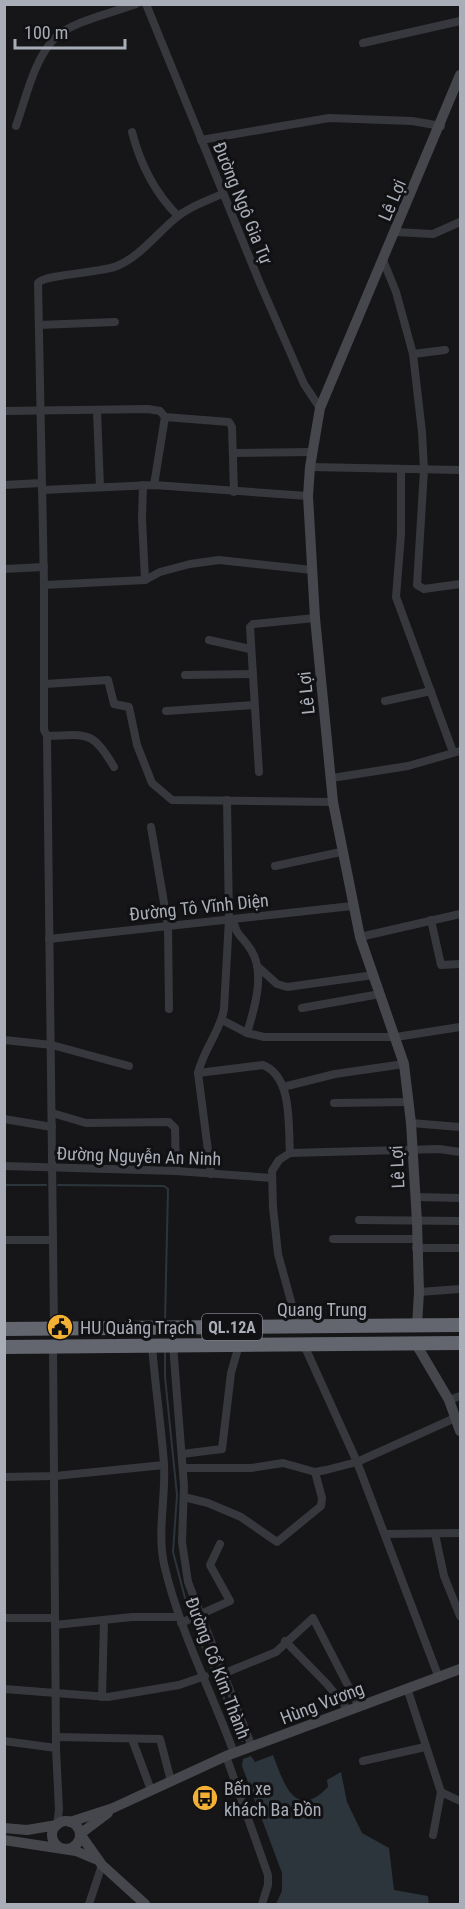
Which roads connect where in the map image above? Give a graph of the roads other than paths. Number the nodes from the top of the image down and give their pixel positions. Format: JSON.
{"nodes":[{"id":1,"x":136,"y":4,"type":"edge"},
{"id":2,"x":146,"y":4,"type":"edge"},
{"id":3,"x":460,"y":21,"type":"edge"},
{"id":4,"x":363,"y":43,"type":"dead end"},
{"id":5,"x":460,"y":75,"type":"edge"},
{"id":6,"x":16,"y":126,"type":"dead end"},
{"id":7,"x":441,"y":126,"type":"junction"},
{"id":8,"x":132,"y":132,"type":"dead end"},
{"id":9,"x":201,"y":141,"type":"junction"},
{"id":10,"x":222,"y":194,"type":"junction"},
{"id":11,"x":178,"y":216,"type":"junction"},
{"id":12,"x":460,"y":222,"type":"edge"},
{"id":13,"x":396,"y":232,"type":"junction"},
{"id":14,"x":383,"y":260,"type":"junction"},
{"id":15,"x":115,"y":322,"type":"dead end"},
{"id":16,"x":39,"y":325,"type":"junction"},
{"id":17,"x":445,"y":350,"type":"dead end"},
{"id":18,"x":413,"y":354,"type":"junction"},
{"id":19,"x":41,"y":408,"type":"junction"},
{"id":20,"x":320,"y":408,"type":"junction"},
{"id":21,"x":4,"y":411,"type":"edge"},
{"id":22,"x":97,"y":411,"type":"junction"},
{"id":23,"x":165,"y":417,"type":"junction"},
{"id":24,"x":312,"y":452,"type":"junction"},
{"id":25,"x":233,"y":453,"type":"junction"},
{"id":26,"x":310,"y":466,"type":"junction"},
{"id":27,"x":401,"y":470,"type":"junction"},
{"id":28,"x":424,"y":470,"type":"junction"},
{"id":29,"x":460,"y":470,"type":"edge"},
{"id":30,"x":4,"y":485,"type":"edge"},
{"id":31,"x":143,"y":485,"type":"junction"},
{"id":32,"x":154,"y":485,"type":"junction"},
{"id":33,"x":41,"y":486,"type":"junction"},
{"id":34,"x":100,"y":487,"type":"junction"},
{"id":35,"x":234,"y":492,"type":"junction"},
{"id":36,"x":308,"y":496,"type":"junction"},
{"id":37,"x":44,"y":567,"type":"junction"},
{"id":38,"x":4,"y":569,"type":"edge"},
{"id":39,"x":312,"y":570,"type":"junction"},
{"id":40,"x":145,"y":580,"type":"junction"},
{"id":41,"x":460,"y":584,"type":"edge"},
{"id":42,"x":44,"y":585,"type":"junction"},
{"id":43,"x":315,"y":618,"type":"junction"},
{"id":44,"x":209,"y":640,"type":"dead end"},
{"id":45,"x":250,"y":649,"type":"junction"},
{"id":46,"x":185,"y":675,"type":"dead end"},
{"id":47,"x":253,"y":675,"type":"junction"},
{"id":48,"x":45,"y":684,"type":"junction"},
{"id":49,"x":431,"y":692,"type":"junction"},
{"id":50,"x":385,"y":701,"type":"dead end"},
{"id":51,"x":254,"y":705,"type":"junction"},
{"id":52,"x":166,"y":711,"type":"dead end"},
{"id":53,"x":47,"y":736,"type":"junction"},
{"id":54,"x":457,"y":752,"type":"edge"},
{"id":55,"x":114,"y":767,"type":"dead end"},
{"id":56,"x":259,"y":772,"type":"dead end"},
{"id":57,"x":332,"y":777,"type":"junction"},
{"id":58,"x":227,"y":800,"type":"junction"},
{"id":59,"x":333,"y":802,"type":"junction"},
{"id":60,"x":151,"y":827,"type":"dead end"},
{"id":61,"x":342,"y":852,"type":"junction"},
{"id":62,"x":275,"y":866,"type":"dead end"},
{"id":63,"x":352,"y":906,"type":"junction"},
{"id":64,"x":460,"y":914,"type":"edge"},
{"id":65,"x":231,"y":919,"type":"junction"},
{"id":66,"x":430,"y":920,"type":"junction"},
{"id":67,"x":168,"y":926,"type":"junction"},
{"id":68,"x":360,"y":937,"type":"junction"},
{"id":69,"x":49,"y":939,"type":"junction"},
{"id":70,"x":460,"y":964,"type":"edge"},
{"id":71,"x":257,"y":966,"type":"junction"},
{"id":72,"x":374,"y":975,"type":"junction"},
{"id":73,"x":380,"y":994,"type":"junction"},
{"id":74,"x":169,"y":1008,"type":"dead end"},
{"id":75,"x":302,"y":1008,"type":"dead end"},
{"id":76,"x":222,"y":1020,"type":"junction"},
{"id":77,"x":460,"y":1027,"type":"edge"},
{"id":78,"x":247,"y":1033,"type":"junction"},
{"id":79,"x":396,"y":1038,"type":"junction"},
{"id":80,"x":4,"y":1040,"type":"edge"},
{"id":81,"x":52,"y":1045,"type":"junction"},
{"id":82,"x":404,"y":1064,"type":"junction"},
{"id":83,"x":129,"y":1066,"type":"dead end"},
{"id":84,"x":198,"y":1073,"type":"junction"},
{"id":85,"x":283,"y":1087,"type":"junction"},
{"id":86,"x":334,"y":1102,"type":"dead end"},
{"id":87,"x":409,"y":1102,"type":"junction"},
{"id":88,"x":52,"y":1113,"type":"junction"},
{"id":89,"x":4,"y":1119,"type":"edge"},
{"id":90,"x":411,"y":1123,"type":"junction"},
{"id":91,"x":52,"y":1126,"type":"junction"},
{"id":92,"x":460,"y":1126,"type":"edge"},
{"id":93,"x":413,"y":1149,"type":"junction"},
{"id":94,"x":290,"y":1152,"type":"junction"},
{"id":95,"x":460,"y":1152,"type":"edge"},
{"id":96,"x":4,"y":1166,"type":"edge"},
{"id":97,"x":52,"y":1168,"type":"junction"},
{"id":98,"x":176,"y":1171,"type":"junction"},
{"id":99,"x":211,"y":1174,"type":"junction"},
{"id":100,"x":272,"y":1178,"type":"junction"},
{"id":101,"x":415,"y":1197,"type":"junction"},
{"id":102,"x":460,"y":1198,"type":"edge"},
{"id":103,"x":359,"y":1220,"type":"dead end"},
{"id":104,"x":460,"y":1221,"type":"edge"},
{"id":105,"x":417,"y":1222,"type":"junction"},
{"id":106,"x":333,"y":1239,"type":"dead end"},
{"id":107,"x":4,"y":1240,"type":"edge"},
{"id":108,"x":53,"y":1240,"type":"junction"},
{"id":109,"x":416,"y":1243,"type":"junction"},
{"id":110,"x":460,"y":1248,"type":"edge"},
{"id":111,"x":460,"y":1289,"type":"edge"},
{"id":112,"x":419,"y":1292,"type":"junction"},
{"id":113,"x":417,"y":1326,"type":"junction"},
{"id":114,"x":460,"y":1326,"type":"edge"},
{"id":115,"x":145,"y":1327,"type":"junction"},
{"id":116,"x":190,"y":1327,"type":"junction"},
{"id":117,"x":298,"y":1327,"type":"junction"},
{"id":118,"x":239,"y":1328,"type":"junction"},
{"id":119,"x":4,"y":1329,"type":"edge"},
{"id":120,"x":54,"y":1329,"type":"junction"},
{"id":121,"x":460,"y":1343,"type":"edge"},
{"id":122,"x":416,"y":1344,"type":"junction"},
{"id":123,"x":148,"y":1345,"type":"junction"},
{"id":124,"x":172,"y":1345,"type":"junction"},
{"id":125,"x":189,"y":1345,"type":"junction"},
{"id":126,"x":239,"y":1345,"type":"junction"},
{"id":127,"x":304,"y":1345,"type":"junction"},
{"id":128,"x":53,"y":1346,"type":"junction"},
{"id":129,"x":4,"y":1347,"type":"edge"},
{"id":130,"x":460,"y":1396,"type":"edge"},
{"id":131,"x":448,"y":1400,"type":"junction"},
{"id":132,"x":455,"y":1418,"type":"junction"},
{"id":133,"x":460,"y":1431,"type":"edge"},
{"id":134,"x":182,"y":1454,"type":"junction"},
{"id":135,"x":357,"y":1462,"type":"junction"},
{"id":136,"x":164,"y":1465,"type":"junction"},
{"id":137,"x":183,"y":1468,"type":"junction"},
{"id":138,"x":315,"y":1472,"type":"junction"},
{"id":139,"x":55,"y":1476,"type":"junction"},
{"id":140,"x":4,"y":1477,"type":"edge"},
{"id":141,"x":184,"y":1497,"type":"junction"},
{"id":142,"x":460,"y":1533,"type":"edge"},
{"id":143,"x":386,"y":1534,"type":"junction"},
{"id":144,"x":435,"y":1534,"type":"junction"},
{"id":145,"x":220,"y":1544,"type":"dead end"},
{"id":146,"x":198,"y":1616,"type":"junction"},
{"id":147,"x":460,"y":1616,"type":"edge"},
{"id":148,"x":4,"y":1618,"type":"edge"},
{"id":149,"x":182,"y":1620,"type":"junction"},
{"id":150,"x":55,"y":1621,"type":"junction"},
{"id":151,"x":104,"y":1621,"type":"junction"},
{"id":152,"x":285,"y":1641,"type":"junction"},
{"id":153,"x":460,"y":1669,"type":"edge"},
{"id":154,"x":225,"y":1673,"type":"junction"},
{"id":155,"x":205,"y":1676,"type":"junction"},
{"id":156,"x":439,"y":1678,"type":"junction"},
{"id":157,"x":407,"y":1688,"type":"junction"},
{"id":158,"x":4,"y":1689,"type":"edge"},
{"id":159,"x":56,"y":1692,"type":"junction"},
{"id":160,"x":102,"y":1697,"type":"junction"},
{"id":161,"x":354,"y":1709,"type":"junction"},
{"id":162,"x":56,"y":1737,"type":"junction"},
{"id":163,"x":132,"y":1739,"type":"junction"},
{"id":164,"x":4,"y":1741,"type":"edge"},
{"id":165,"x":252,"y":1747,"type":"junction"},
{"id":166,"x":425,"y":1747,"type":"junction"},
{"id":167,"x":56,"y":1748,"type":"junction"},
{"id":168,"x":230,"y":1754,"type":"junction"},
{"id":169,"x":363,"y":1761,"type":"dead end"},
{"id":170,"x":171,"y":1780,"type":"junction"},
{"id":171,"x":151,"y":1790,"type":"junction"},
{"id":172,"x":441,"y":1792,"type":"junction"},
{"id":173,"x":460,"y":1801,"type":"edge"},
{"id":174,"x":113,"y":1808,"type":"junction"},
{"id":175,"x":64,"y":1823,"type":"junction"},
{"id":176,"x":4,"y":1828,"type":"edge"},
{"id":177,"x":80,"y":1834,"type":"junction"},
{"id":178,"x":433,"y":1835,"type":"dead end"},
{"id":179,"x":4,"y":1840,"type":"edge"},
{"id":180,"x":65,"y":1849,"type":"junction"},
{"id":181,"x":100,"y":1862,"type":"junction"},
{"id":182,"x":88,"y":1905,"type":"edge"},
{"id":183,"x":145,"y":1905,"type":"edge"},
{"id":184,"x":262,"y":1905,"type":"edge"}],
"edges":[{"from":1,"to":6,"type":"street"},
{"from":2,"to":9,"type":"street","name":"Đường Ngô Gia Tự"},
{"from":3,"to":4,"type":"street"},
{"from":5,"to":7,"type":"street","name":"Lê Lợi"},
{"from":7,"to":9,"type":"street"},
{"from":7,"to":13,"type":"street","name":"Lê Lợi"},
{"from":8,"to":11,"type":"street"},
{"from":9,"to":10,"type":"street","name":"Đường Ngô Gia Tự"},
{"from":10,"to":11,"type":"street"},
{"from":10,"to":20,"type":"street","name":"Đường Ngô Gia Tự"},
{"from":11,"to":16,"type":"street"},
{"from":12,"to":13,"type":"street"},
{"from":13,"to":14,"type":"street","name":"Lê Lợi"},
{"from":14,"to":18,"type":"street"},
{"from":14,"to":20,"type":"street","name":"Lê Lợi"},
{"from":15,"to":16,"type":"street"},
{"from":16,"to":19,"type":"street"},
{"from":17,"to":18,"type":"street"},
{"from":18,"to":28,"type":"street"},
{"from":19,"to":21,"type":"street"},
{"from":19,"to":22,"type":"street"},
{"from":19,"to":33,"type":"street"},
{"from":20,"to":24,"type":"street","name":"Lê Lợi"},
{"from":22,"to":23,"type":"street"},
{"from":22,"to":34,"type":"street"},
{"from":23,"to":25,"type":"street"},
{"from":23,"to":32,"type":"street"},
{"from":24,"to":25,"type":"street"},
{"from":24,"to":26,"type":"street","name":"Lê Lợi"},
{"from":25,"to":35,"type":"street"},
{"from":26,"to":27,"type":"street"},
{"from":26,"to":36,"type":"street","name":"Lê Lợi"},
{"from":27,"to":28,"type":"street"},
{"from":27,"to":49,"type":"street"},
{"from":28,"to":29,"type":"street"},
{"from":28,"to":41,"type":"street"},
{"from":30,"to":33,"type":"street"},
{"from":31,"to":32,"type":"street"},
{"from":31,"to":34,"type":"street"},
{"from":31,"to":40,"type":"street"},
{"from":32,"to":35,"type":"street"},
{"from":33,"to":34,"type":"street"},
{"from":33,"to":37,"type":"street"},
{"from":35,"to":36,"type":"street"},
{"from":36,"to":39,"type":"street","name":"Lê Lợi"},
{"from":37,"to":38,"type":"street"},
{"from":37,"to":42,"type":"street"},
{"from":39,"to":40,"type":"street"},
{"from":39,"to":43,"type":"street","name":"Lê Lợi"},
{"from":40,"to":42,"type":"street"},
{"from":42,"to":48,"type":"street"},
{"from":43,"to":45,"type":"street"},
{"from":43,"to":57,"type":"street","name":"Lê Lợi"},
{"from":44,"to":45,"type":"street"},
{"from":45,"to":47,"type":"street"},
{"from":46,"to":47,"type":"street"},
{"from":47,"to":51,"type":"street"},
{"from":48,"to":53,"type":"street"},
{"from":48,"to":58,"type":"street"},
{"from":49,"to":50,"type":"street"},
{"from":49,"to":54,"type":"street"},
{"from":51,"to":52,"type":"street"},
{"from":51,"to":56,"type":"street"},
{"from":53,"to":55,"type":"street"},
{"from":53,"to":69,"type":"street"},
{"from":54,"to":57,"type":"street"},
{"from":57,"to":59,"type":"street","name":"Lê Lợi"},
{"from":58,"to":59,"type":"street"},
{"from":58,"to":65,"type":"street"},
{"from":59,"to":61,"type":"street","name":"Lê Lợi"},
{"from":60,"to":67,"type":"street"},
{"from":61,"to":62,"type":"street"},
{"from":61,"to":63,"type":"street","name":"Lê Lợi"},
{"from":63,"to":65,"type":"street","name":"Đường Tô Vĩnh Diện"},
{"from":63,"to":68,"type":"street","name":"Lê Lợi"},
{"from":64,"to":66,"type":"street"},
{"from":65,"to":67,"type":"street","name":"Đường Tô Vĩnh Diện"},
{"from":65,"to":71,"type":"street"},
{"from":65,"to":76,"type":"street"},
{"from":66,"to":68,"type":"street"},
{"from":66,"to":70,"type":"street"},
{"from":67,"to":69,"type":"street","name":"Đường Tô Vĩnh Diện"},
{"from":67,"to":74,"type":"street"},
{"from":68,"to":72,"type":"street","name":"Lê Lợi"},
{"from":69,"to":81,"type":"street"},
{"from":71,"to":72,"type":"street"},
{"from":71,"to":78,"type":"street"},
{"from":72,"to":73,"type":"street","name":"Lê Lợi"},
{"from":73,"to":75,"type":"street"},
{"from":73,"to":79,"type":"street","name":"Lê Lợi"},
{"from":76,"to":78,"type":"street"},
{"from":76,"to":84,"type":"street"},
{"from":77,"to":79,"type":"street"},
{"from":78,"to":79,"type":"street"},
{"from":79,"to":82,"type":"street","name":"Lê Lợi"},
{"from":80,"to":81,"type":"street"},
{"from":81,"to":83,"type":"street"},
{"from":81,"to":88,"type":"street"},
{"from":82,"to":85,"type":"street"},
{"from":82,"to":87,"type":"street","name":"Lê Lợi"},
{"from":84,"to":85,"type":"street"},
{"from":84,"to":99,"type":"street"},
{"from":85,"to":94,"type":"street"},
{"from":86,"to":87,"type":"street"},
{"from":87,"to":90,"type":"street","name":"Lê Lợi"},
{"from":88,"to":91,"type":"street"},
{"from":88,"to":98,"type":"street"},
{"from":89,"to":91,"type":"street"},
{"from":90,"to":92,"type":"street"},
{"from":90,"to":93,"type":"street","name":"Lê Lợi"},
{"from":91,"to":97,"type":"street"},
{"from":93,"to":94,"type":"street"},
{"from":93,"to":95,"type":"street"},
{"from":93,"to":101,"type":"street","name":"Lê Lợi"},
{"from":94,"to":100,"type":"street"},
{"from":96,"to":97,"type":"street","name":"Đường Nguyễn An Ninh"},
{"from":97,"to":98,"type":"street","name":"Đường Nguyễn An Ninh"},
{"from":97,"to":108,"type":"street"},
{"from":98,"to":99,"type":"street","name":"Đường Nguyễn An Ninh"},
{"from":99,"to":100,"type":"street","name":"Đường Nguyễn An Ninh"},
{"from":100,"to":117,"type":"street"},
{"from":101,"to":102,"type":"street"},
{"from":101,"to":105,"type":"street","name":"Lê Lợi"},
{"from":103,"to":105,"type":"street"},
{"from":104,"to":105,"type":"street"},
{"from":105,"to":109,"type":"street","name":"Lê Lợi"},
{"from":106,"to":109,"type":"street"},
{"from":107,"to":108,"type":"street"},
{"from":108,"to":120,"type":"street"},
{"from":109,"to":110,"type":"street"},
{"from":109,"to":112,"type":"street","name":"Lê Lợi"},
{"from":111,"to":112,"type":"street"},
{"from":112,"to":113,"type":"street","name":"Lê Lợi"},
{"from":113,"to":114,"type":"highway","name":"Quang Trung","number":"QL.12A"},
{"from":113,"to":117,"type":"highway","name":"Quang Trung","number":"QL.12A"},
{"from":113,"to":122,"type":"highway"},
{"from":115,"to":116,"type":"highway","name":"Quang Trung","number":"QL.12A"},
{"from":115,"to":120,"type":"highway","name":"Quang Trung","number":"QL.12A"},
{"from":115,"to":123,"type":"highway"},
{"from":116,"to":118,"type":"highway","name":"Quang Trung","number":"QL.12A"},
{"from":116,"to":125,"type":"highway"},
{"from":117,"to":118,"type":"highway","name":"Quang Trung","number":"QL.12A"},
{"from":118,"to":126,"type":"highway"},
{"from":119,"to":120,"type":"highway","name":"Quang Trung","number":"QL.12A"},
{"from":120,"to":128,"type":"highway"},
{"from":121,"to":122,"type":"highway","name":"Quang Trung","number":"QL.12A"},
{"from":122,"to":127,"type":"highway","name":"Quang Trung","number":"QL.12A"},
{"from":122,"to":131,"type":"street"},
{"from":123,"to":124,"type":"highway","name":"Quang Trung","number":"QL.12A"},
{"from":123,"to":128,"type":"highway","name":"Quang Trung","number":"QL.12A"},
{"from":123,"to":136,"type":"street","name":"Đường Cổ Kim Thành"},
{"from":124,"to":125,"type":"highway","name":"Quang Trung","number":"QL.12A"},
{"from":124,"to":134,"type":"street"},
{"from":125,"to":126,"type":"highway","name":"Quang Trung","number":"QL.12A"},
{"from":126,"to":127,"type":"highway","name":"Quang Trung","number":"QL.12A"},
{"from":126,"to":134,"type":"street"},
{"from":127,"to":135,"type":"street"},
{"from":128,"to":129,"type":"highway","name":"Quang Trung","number":"QL.12A"},
{"from":128,"to":139,"type":"street"},
{"from":130,"to":131,"type":"street"},
{"from":131,"to":132,"type":"street"},
{"from":132,"to":133,"type":"street"},
{"from":132,"to":135,"type":"street"},
{"from":134,"to":137,"type":"street"},
{"from":135,"to":138,"type":"street"},
{"from":135,"to":143,"type":"street"},
{"from":136,"to":139,"type":"street"},
{"from":136,"to":149,"type":"street","name":"Đường Cổ Kim Thành"},
{"from":137,"to":138,"type":"street"},
{"from":137,"to":141,"type":"street"},
{"from":138,"to":141,"type":"street"},
{"from":139,"to":140,"type":"street"},
{"from":139,"to":150,"type":"street"},
{"from":141,"to":146,"type":"street"},
{"from":142,"to":144,"type":"street"},
{"from":143,"to":144,"type":"street"},
{"from":143,"to":156,"type":"street"},
{"from":144,"to":147,"type":"street"},
{"from":145,"to":146,"type":"street"},
{"from":146,"to":149,"type":"street"},
{"from":146,"to":154,"type":"street"},
{"from":148,"to":150,"type":"street"},
{"from":149,"to":151,"type":"street"},
{"from":149,"to":155,"type":"street","name":"Đường Cổ Kim Thành"},
{"from":150,"to":151,"type":"street"},
{"from":150,"to":159,"type":"street"},
{"from":151,"to":160,"type":"street"},
{"from":152,"to":154,"type":"street"},
{"from":152,"to":161,"type":"street"},
{"from":152,"to":161,"type":"street"},
{"from":153,"to":156,"type":"street","name":"Hùng Vương"},
{"from":154,"to":165,"type":"street"},
{"from":155,"to":160,"type":"street"},
{"from":155,"to":168,"type":"street","name":"Đường Cổ Kim Thành"},
{"from":156,"to":157,"type":"street","name":"Hùng Vương"},
{"from":157,"to":161,"type":"street","name":"Hùng Vương"},
{"from":157,"to":166,"type":"street"},
{"from":158,"to":159,"type":"street"},
{"from":159,"to":160,"type":"street"},
{"from":159,"to":162,"type":"street"},
{"from":161,"to":165,"type":"street","name":"Hùng Vương"},
{"from":162,"to":163,"type":"street"},
{"from":162,"to":167,"type":"street"},
{"from":163,"to":170,"type":"street"},
{"from":163,"to":171,"type":"street"},
{"from":164,"to":167,"type":"street"},
{"from":165,"to":168,"type":"street","name":"Hùng Vương"},
{"from":166,"to":169,"type":"street"},
{"from":166,"to":172,"type":"street"},
{"from":167,"to":175,"type":"street"},
{"from":168,"to":170,"type":"street","name":"Hùng Vương"},
{"from":168,"to":184,"type":"street","name":"Đường Cổ Kim Thành"},
{"from":170,"to":171,"type":"street","name":"Hùng Vương"},
{"from":171,"to":174,"type":"street","name":"Hùng Vương"},
{"from":172,"to":173,"type":"street"},
{"from":172,"to":178,"type":"street"},
{"from":174,"to":175,"type":"street"},
{"from":174,"to":177,"type":"street"},
{"from":175,"to":176,"type":"street"},
{"from":175,"to":177,"type":"street"},
{"from":175,"to":180,"type":"street"},
{"from":177,"to":180,"type":"street"},
{"from":177,"to":181,"type":"street"},
{"from":179,"to":180,"type":"street"},
{"from":180,"to":181,"type":"street"},
{"from":181,"to":182,"type":"street"},
{"from":181,"to":183,"type":"street"}]}
